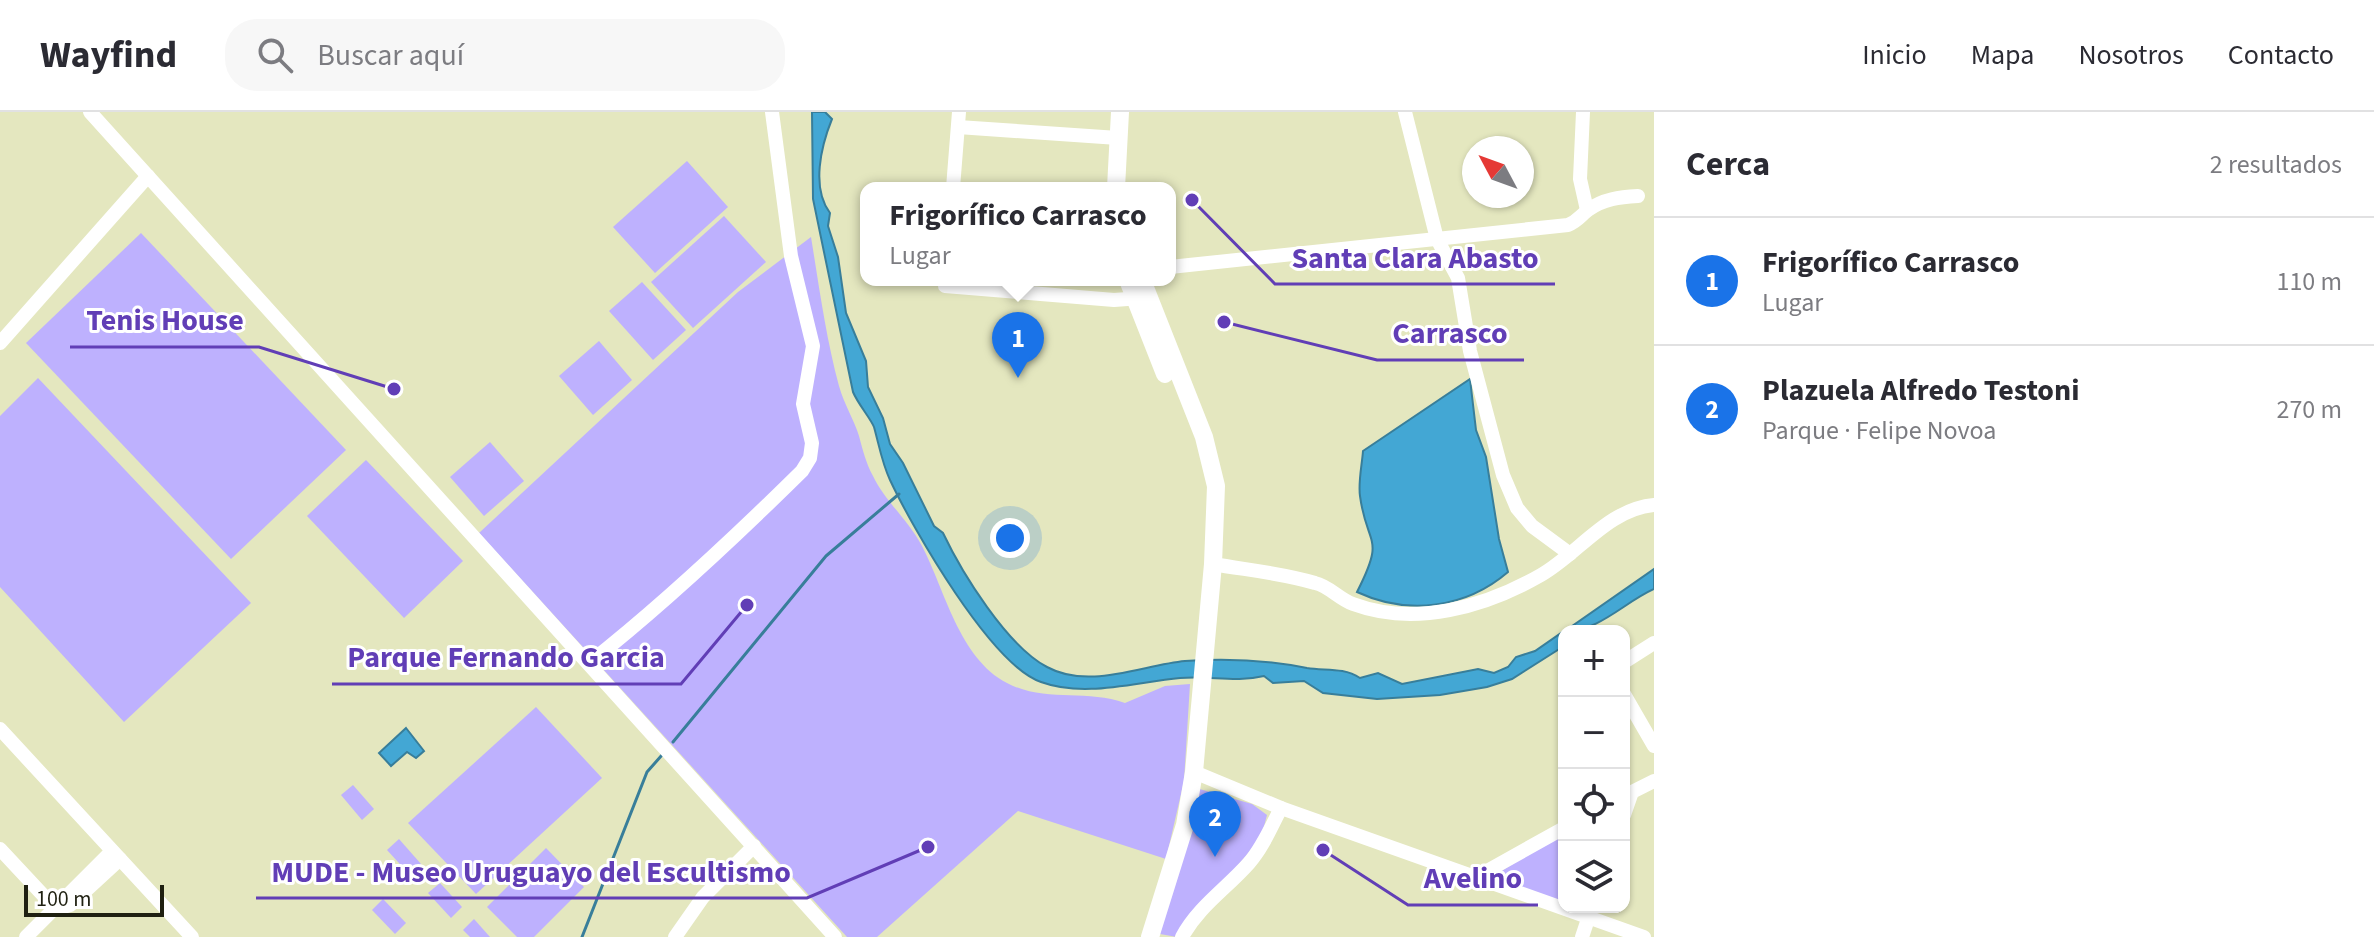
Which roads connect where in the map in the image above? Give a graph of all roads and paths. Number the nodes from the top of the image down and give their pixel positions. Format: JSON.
{"nodes":[{"id":1,"x":90,"y":112,"type":"edge"},
{"id":2,"x":772,"y":112,"type":"edge"},
{"id":3,"x":1120,"y":112,"type":"edge"},
{"id":4,"x":1132,"y":112,"type":"edge"},
{"id":5,"x":1405,"y":112,"type":"edge"},
{"id":6,"x":1583,"y":112,"type":"edge"},
{"id":7,"x":959,"y":120,"type":"edge"},
{"id":8,"x":1118,"y":138,"type":"junction"},
{"id":9,"x":148,"y":176,"type":"junction"},
{"id":10,"x":954,"y":182,"type":"edge"},
{"id":11,"x":1116,"y":182,"type":"edge"},
{"id":12,"x":1128,"y":182,"type":"edge"},
{"id":13,"x":1638,"y":196,"type":"dead end"},
{"id":14,"x":1587,"y":210,"type":"junction"},
{"id":15,"x":1437,"y":239,"type":"junction"},
{"id":16,"x":1176,"y":266,"type":"edge"},
{"id":17,"x":1010,"y":286,"type":"edge"},
{"id":18,"x":1141,"y":292,"type":"edge"},
{"id":19,"x":0,"y":343,"type":"edge"},
{"id":20,"x":1654,"y":505,"type":"edge"},
{"id":21,"x":1570,"y":554,"type":"junction"},
{"id":22,"x":1213,"y":564,"type":"junction"},
{"id":23,"x":1654,"y":643,"type":"edge"},
{"id":24,"x":1630,"y":658,"type":"edge"},
{"id":25,"x":589,"y":663,"type":"junction"},
{"id":26,"x":1626,"y":697,"type":"edge"},
{"id":27,"x":0,"y":729,"type":"edge"},
{"id":28,"x":1654,"y":746,"type":"edge"},
{"id":29,"x":1194,"y":772,"type":"junction"},
{"id":30,"x":1654,"y":781,"type":"edge"},
{"id":31,"x":1630,"y":793,"type":"edge"},
{"id":32,"x":1281,"y":808,"type":"junction"},
{"id":33,"x":1558,"y":831,"type":"edge"},
{"id":34,"x":754,"y":846,"type":"junction"},
{"id":35,"x":0,"y":849,"type":"edge"},
{"id":36,"x":116,"y":855,"type":"junction"},
{"id":37,"x":1478,"y":876,"type":"junction"},
{"id":38,"x":1558,"y":902,"type":"edge"},
{"id":39,"x":56,"y":909,"type":"junction"},
{"id":40,"x":1590,"y":913,"type":"edge"},
{"id":41,"x":1592,"y":913,"type":"edge"},
{"id":42,"x":1152,"y":936,"type":"edge"},
{"id":43,"x":26,"y":937,"type":"edge"},
{"id":44,"x":192,"y":937,"type":"edge"},
{"id":45,"x":675,"y":937,"type":"edge"},
{"id":46,"x":835,"y":937,"type":"edge"},
{"id":47,"x":1182,"y":937,"type":"edge"},
{"id":48,"x":1582,"y":937,"type":"edge"},
{"id":49,"x":1644,"y":937,"type":"edge"}],
"edges":[{"from":1,"to":9,"type":"street"},
{"from":2,"to":25,"type":"street"},
{"from":3,"to":8,"type":"main road"},
{"from":4,"to":12,"type":"main road"},
{"from":5,"to":15,"type":"street"},
{"from":6,"to":14,"type":"street"},
{"from":7,"to":8,"type":"street"},
{"from":7,"to":10,"type":"street"},
{"from":8,"to":11,"type":"main road"},
{"from":9,"to":19,"type":"street"},
{"from":9,"to":25,"type":"street"},
{"from":13,"to":14,"type":"street"},
{"from":14,"to":15,"type":"street"},
{"from":15,"to":16,"type":"street"},
{"from":15,"to":21,"type":"street"},
{"from":17,"to":18,"type":"street"},
{"from":18,"to":22,"type":"main road"},
{"from":20,"to":21,"type":"street"},
{"from":21,"to":22,"type":"street"},
{"from":22,"to":29,"type":"main road"},
{"from":23,"to":24,"type":"street"},
{"from":25,"to":34,"type":"street"},
{"from":26,"to":28,"type":"street"},
{"from":27,"to":36,"type":"street"},
{"from":29,"to":32,"type":"street"},
{"from":29,"to":42,"type":"main road"},
{"from":30,"to":31,"type":"street"},
{"from":32,"to":37,"type":"street"},
{"from":32,"to":47,"type":"street"},
{"from":33,"to":37,"type":"street"},
{"from":34,"to":45,"type":"street"},
{"from":34,"to":46,"type":"street"},
{"from":35,"to":39,"type":"street"},
{"from":36,"to":39,"type":"street"},
{"from":36,"to":44,"type":"street"},
{"from":37,"to":38,"type":"street"},
{"from":39,"to":43,"type":"street"},
{"from":40,"to":48,"type":"street"},
{"from":41,"to":49,"type":"street"}]}
